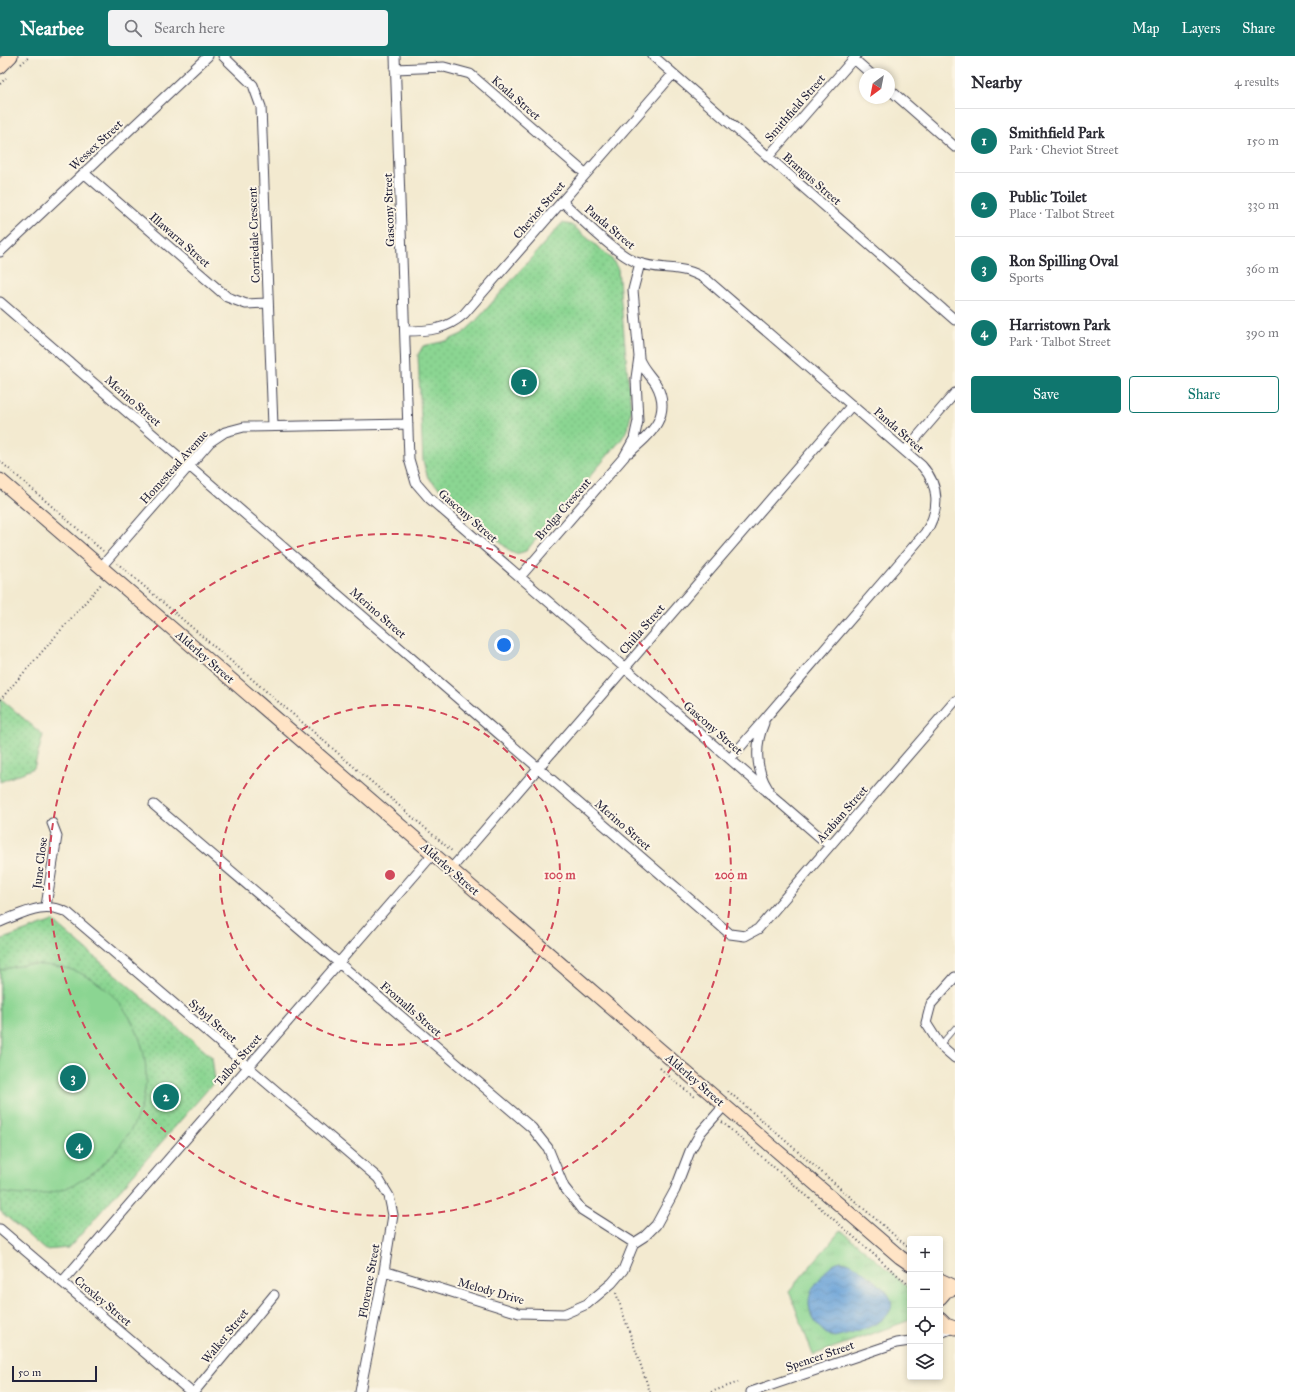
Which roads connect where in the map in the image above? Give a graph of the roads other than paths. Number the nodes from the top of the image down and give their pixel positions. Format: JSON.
{"nodes":[{"id":1,"x":11,"y":56,"type":"edge"},
{"id":2,"x":208,"y":56,"type":"edge"},
{"id":3,"x":223,"y":56,"type":"edge"},
{"id":4,"x":395,"y":56,"type":"edge"},
{"id":5,"x":653,"y":56,"type":"edge"},
{"id":6,"x":855,"y":57,"type":"edge"},
{"id":7,"x":0,"y":67,"type":"edge"},
{"id":8,"x":865,"y":68,"type":"edge"},
{"id":9,"x":395,"y":69,"type":"junction"},
{"id":10,"x":673,"y":74,"type":"junction"},
{"id":11,"x":895,"y":94,"type":"edge"},
{"id":12,"x":954,"y":144,"type":"edge"},
{"id":13,"x":768,"y":157,"type":"junction"},
{"id":14,"x":84,"y":173,"type":"junction"},
{"id":15,"x":586,"y":174,"type":"junction"},
{"id":16,"x":562,"y":201,"type":"junction"},
{"id":17,"x":0,"y":252,"type":"edge"},
{"id":18,"x":640,"y":263,"type":"junction"},
{"id":19,"x":0,"y":302,"type":"edge"},
{"id":20,"x":268,"y":304,"type":"junction"},
{"id":21,"x":955,"y":320,"type":"edge"},
{"id":22,"x":405,"y":331,"type":"junction"},
{"id":23,"x":639,"y":357,"type":"junction"},
{"id":24,"x":955,"y":393,"type":"edge"},
{"id":25,"x":852,"y":405,"type":"junction"},
{"id":26,"x":408,"y":424,"type":"junction"},
{"id":27,"x":273,"y":426,"type":"junction"},
{"id":28,"x":905,"y":451,"type":"junction"},
{"id":29,"x":624,"y":457,"type":"junction"},
{"id":30,"x":189,"y":466,"type":"junction"},
{"id":31,"x":0,"y":480,"type":"edge"},
{"id":32,"x":106,"y":571,"type":"junction"},
{"id":33,"x":520,"y":577,"type":"junction"},
{"id":34,"x":625,"y":668,"type":"junction"},
{"id":35,"x":955,"y":701,"type":"edge"},
{"id":36,"x":768,"y":714,"type":"junction"},
{"id":37,"x":730,"y":759,"type":"junction"},
{"id":38,"x":538,"y":768,"type":"junction"},
{"id":39,"x":772,"y":795,"type":"junction"},
{"id":40,"x":154,"y":805,"type":"dead end"},
{"id":41,"x":52,"y":822,"type":"dead end"},
{"id":42,"x":830,"y":846,"type":"junction"},
{"id":43,"x":433,"y":854,"type":"junction"},
{"id":44,"x":451,"y":869,"type":"junction"},
{"id":45,"x":46,"y":906,"type":"junction"},
{"id":46,"x":0,"y":922,"type":"edge"},
{"id":47,"x":743,"y":936,"type":"joint"},
{"id":48,"x":339,"y":963,"type":"junction"},
{"id":49,"x":955,"y":977,"type":"edge"},
{"id":50,"x":955,"y":1028,"type":"edge"},
{"id":51,"x":940,"y":1045,"type":"junction"},
{"id":52,"x":955,"y":1058,"type":"edge"},
{"id":53,"x":248,"y":1067,"type":"junction"},
{"id":54,"x":720,"y":1111,"type":"junction"},
{"id":55,"x":378,"y":1178,"type":"joint"},
{"id":56,"x":0,"y":1228,"type":"edge"},
{"id":57,"x":634,"y":1243,"type":"junction"},
{"id":58,"x":905,"y":1261,"type":"edge"},
{"id":59,"x":384,"y":1271,"type":"junction"},
{"id":60,"x":62,"y":1282,"type":"junction"},
{"id":61,"x":943,"y":1282,"type":"edge"},
{"id":62,"x":955,"y":1288,"type":"edge"},
{"id":63,"x":274,"y":1294,"type":"dead end"},
{"id":64,"x":943,"y":1295,"type":"edge"},
{"id":65,"x":943,"y":1322,"type":"edge"},
{"id":66,"x":954,"y":1328,"type":"edge"},
{"id":67,"x":943,"y":1331,"type":"edge"},
{"id":68,"x":907,"y":1337,"type":"edge"},
{"id":69,"x":907,"y":1341,"type":"edge"},
{"id":70,"x":896,"y":1343,"type":"junction"},
{"id":71,"x":191,"y":1392,"type":"edge"},
{"id":72,"x":194,"y":1392,"type":"edge"},
{"id":73,"x":360,"y":1392,"type":"edge"},
{"id":74,"x":751,"y":1392,"type":"edge"}],
"edges":[{"from":1,"to":7,"type":"street"},
{"from":2,"to":14,"type":"street","name":"Wessex Street"},
{"from":3,"to":20,"type":"street","name":"Corriedale Crescent"},
{"from":4,"to":9,"type":"street","name":"Gascony Street"},
{"from":5,"to":10,"type":"street","name":"Brangus Street"},
{"from":6,"to":8,"type":"street"},
{"from":6,"to":13,"type":"street","name":"Smithfield Street"},
{"from":9,"to":15,"type":"street","name":"Koala Street"},
{"from":9,"to":22,"type":"street","name":"Gascony Street"},
{"from":10,"to":13,"type":"street","name":"Brangus Street"},
{"from":10,"to":15,"type":"street","name":"Cheviot Street"},
{"from":11,"to":12,"type":"street"},
{"from":13,"to":21,"type":"street","name":"Brangus Street"},
{"from":14,"to":17,"type":"street","name":"Wessex Street"},
{"from":14,"to":20,"type":"street","name":"Illawarra Street"},
{"from":15,"to":16,"type":"street","name":"Cheviot Street"},
{"from":16,"to":18,"type":"street","name":"Panda Street"},
{"from":16,"to":22,"type":"street","name":"Cheviot Street"},
{"from":18,"to":23,"type":"street","name":"Brolga Crescent"},
{"from":18,"to":25,"type":"street","name":"Panda Street"},
{"from":19,"to":30,"type":"street","name":"Merino Street"},
{"from":20,"to":27,"type":"street","name":"Corriedale Crescent"},
{"from":22,"to":26,"type":"street","name":"Gascony Street"},
{"from":23,"to":29,"type":"street","name":"Brolga Crescent"},
{"from":23,"to":29,"type":"street","name":"Brolga Crescent"},
{"from":24,"to":28,"type":"street"},
{"from":25,"to":28,"type":"street","name":"Panda Street"},
{"from":25,"to":34,"type":"street","name":"Chilla Street"},
{"from":26,"to":27,"type":"street","name":"Homestead Avenue"},
{"from":26,"to":33,"type":"street","name":"Gascony Street"},
{"from":27,"to":30,"type":"street","name":"Homestead Avenue"},
{"from":28,"to":36,"type":"street","name":"Panda Street"},
{"from":29,"to":33,"type":"street","name":"Brolga Crescent"},
{"from":30,"to":32,"type":"street","name":"Homestead Avenue"},
{"from":30,"to":38,"type":"street","name":"Merino Street"},
{"from":31,"to":32,"type":"street","name":"Alderley Street"},
{"from":32,"to":43,"type":"street","name":"Alderley Street"},
{"from":33,"to":34,"type":"street","name":"Gascony Street"},
{"from":34,"to":37,"type":"street","name":"Gascony Street"},
{"from":34,"to":38,"type":"street","name":"Chilla Street"},
{"from":35,"to":42,"type":"street","name":"Arabian Street"},
{"from":36,"to":37,"type":"street","name":"Panda Street"},
{"from":36,"to":39,"type":"street"},
{"from":37,"to":39,"type":"street","name":"Gascony Street"},
{"from":38,"to":44,"type":"street","name":"Chilla Street"},
{"from":38,"to":47,"type":"street","name":"Merino Street"},
{"from":39,"to":42,"type":"street","name":"Gascony Street"},
{"from":40,"to":48,"type":"street","name":"Fromalls Street"},
{"from":41,"to":45,"type":"street","name":"June Close"},
{"from":42,"to":47,"type":"street","name":"Arabian Street"},
{"from":43,"to":44,"type":"street","name":"Alderley Street"},
{"from":43,"to":48,"type":"street","name":"Talbot Street"},
{"from":44,"to":54,"type":"street","name":"Alderley Street"},
{"from":45,"to":46,"type":"street"},
{"from":45,"to":53,"type":"street","name":"Sybyl Street"},
{"from":48,"to":53,"type":"street","name":"Talbot Street"},
{"from":48,"to":57,"type":"street","name":"Fromalls Street"},
{"from":49,"to":51,"type":"street"},
{"from":50,"to":51,"type":"lane"},
{"from":51,"to":52,"type":"street"},
{"from":53,"to":55,"type":"street","name":"Sybyl Street"},
{"from":53,"to":60,"type":"street","name":"Talbot Street"},
{"from":54,"to":57,"type":"street"},
{"from":54,"to":58,"type":"street","name":"Alderley Street"},
{"from":55,"to":59,"type":"street","name":"Florence Street"},
{"from":56,"to":60,"type":"street","name":"Croxley Street"},
{"from":57,"to":59,"type":"street","name":"Melody Drive"},
{"from":59,"to":73,"type":"street","name":"Florence Street"},
{"from":60,"to":71,"type":"street","name":"Croxley Street"},
{"from":61,"to":62,"type":"street"},
{"from":62,"to":64,"type":"street"},
{"from":63,"to":72,"type":"street","name":"Walker Street"},
{"from":65,"to":66,"type":"street"},
{"from":66,"to":67,"type":"street"},
{"from":68,"to":70,"type":"street","name":"Spencer Street"},
{"from":69,"to":70,"type":"street","name":"Spencer Street"},
{"from":70,"to":74,"type":"street","name":"Spencer Street"}]}
